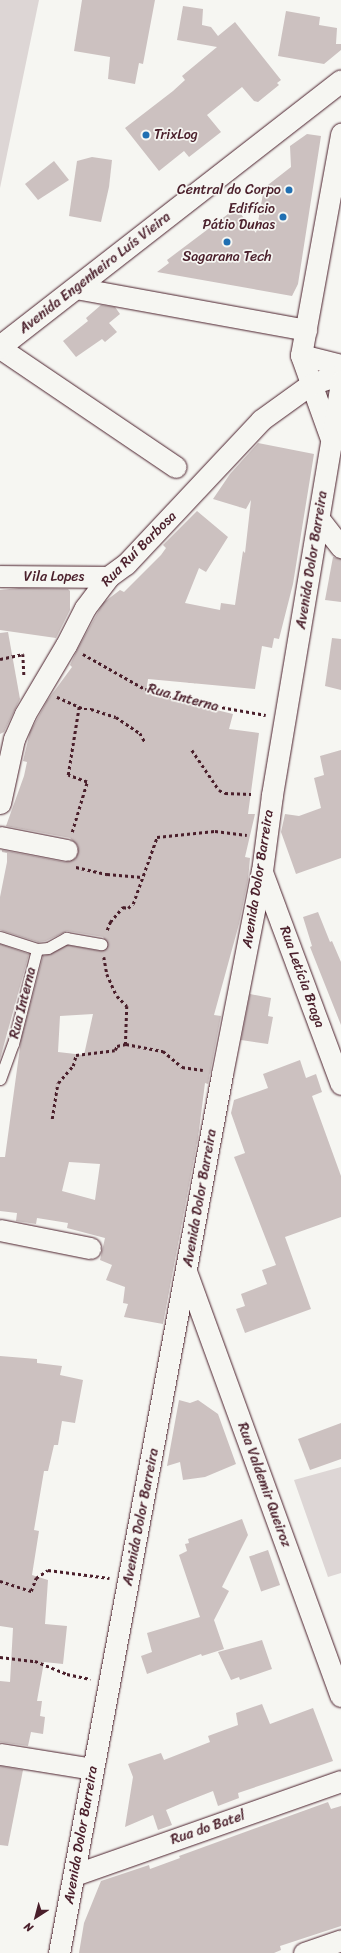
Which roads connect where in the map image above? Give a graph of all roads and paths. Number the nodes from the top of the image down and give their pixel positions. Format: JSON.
{"nodes":[{"id":1,"x":341,"y":82,"type":"edge"},
{"id":2,"x":341,"y":134,"type":"edge"},
{"id":3,"x":76,"y":288,"type":"junction"},
{"id":4,"x":306,"y":330,"type":"junction"},
{"id":5,"x":0,"y":347,"type":"edge"},
{"id":6,"x":301,"y":355,"type":"junction"},
{"id":7,"x":341,"y":365,"type":"edge"},
{"id":8,"x":341,"y":374,"type":"edge"},
{"id":9,"x":341,"y":381,"type":"edge"},
{"id":10,"x":311,"y":384,"type":"junction"},
{"id":11,"x":332,"y":442,"type":"junction"},
{"id":12,"x":176,"y":466,"type":"dead end"},
{"id":13,"x":319,"y":519,"type":"junction"},
{"id":14,"x":341,"y":546,"type":"edge"},
{"id":15,"x":0,"y":576,"type":"edge"},
{"id":16,"x":108,"y":577,"type":"junction"},
{"id":17,"x":66,"y":645,"type":"junction"},
{"id":18,"x":0,"y":659,"type":"edge"},
{"id":19,"x":38,"y":689,"type":"junction"},
{"id":20,"x":79,"y":706,"type":"junction"},
{"id":21,"x":25,"y":714,"type":"junction"},
{"id":22,"x":286,"y":718,"type":"junction"},
{"id":23,"x":7,"y":737,"type":"edge"},
{"id":24,"x":145,"y":742,"type":"dead end"},
{"id":25,"x":192,"y":750,"type":"dead end"},
{"id":26,"x":272,"y":795,"type":"junction"},
{"id":27,"x":0,"y":803,"type":"edge"},
{"id":28,"x":0,"y":837,"type":"edge"},
{"id":29,"x":267,"y":837,"type":"junction"},
{"id":30,"x":66,"y":850,"type":"junction"},
{"id":31,"x":262,"y":871,"type":"junction"},
{"id":32,"x":142,"y":877,"type":"junction"},
{"id":33,"x":0,"y":937,"type":"edge"},
{"id":34,"x":101,"y":944,"type":"junction"},
{"id":35,"x":37,"y":949,"type":"junction"},
{"id":36,"x":126,"y":1044,"type":"junction"},
{"id":37,"x":222,"y":1074,"type":"junction"},
{"id":38,"x":0,"y":1079,"type":"edge"},
{"id":39,"x":341,"y":1084,"type":"edge"},
{"id":40,"x":52,"y":1119,"type":"dead end"},
{"id":41,"x":0,"y":1230,"type":"edge"},
{"id":42,"x":90,"y":1248,"type":"dead end"},
{"id":43,"x":187,"y":1273,"type":"junction"},
{"id":44,"x":129,"y":1580,"type":"junction"},
{"id":45,"x":0,"y":1581,"type":"edge"},
{"id":46,"x":0,"y":1657,"type":"edge"},
{"id":47,"x":110,"y":1683,"type":"junction"},
{"id":48,"x":341,"y":1696,"type":"edge"},
{"id":49,"x":0,"y":1754,"type":"edge"},
{"id":50,"x":93,"y":1769,"type":"junction"},
{"id":51,"x":341,"y":1782,"type":"edge"},
{"id":52,"x":74,"y":1875,"type":"junction"},
{"id":53,"x":341,"y":1940,"type":"edge"},
{"id":54,"x":312,"y":1952,"type":"edge"},
{"id":55,"x":59,"y":1953,"type":"edge"}],
"edges":[{"from":1,"to":3,"type":"main road","name":"Avenida Engenheiro Luís Vieira"},
{"from":2,"to":4,"type":"street"},
{"from":3,"to":4,"type":"street"},
{"from":3,"to":5,"type":"main road","name":"Avenida Engenheiro Luís Vieira"},
{"from":4,"to":6,"type":"street"},
{"from":5,"to":12,"type":"street"},
{"from":6,"to":7,"type":"street"},
{"from":6,"to":10,"type":"street","name":"Avenida Dolor Barreira"},
{"from":8,"to":10,"type":"street","name":"Rua Ruí Barbosa"},
{"from":9,"to":11,"type":"street","name":"Avenida Dolor Barreira"},
{"from":10,"to":11,"type":"street","name":"Avenida Dolor Barreira"},
{"from":10,"to":16,"type":"street","name":"Rua Ruí Barbosa"},
{"from":11,"to":13,"type":"street","name":"Avenida Dolor Barreira"},
{"from":13,"to":14,"type":"street"},
{"from":13,"to":22,"type":"street","name":"Avenida Dolor Barreira"},
{"from":15,"to":16,"type":"street","name":"Vila Lopes"},
{"from":16,"to":17,"type":"street","name":"Rua Ruí Barbosa"},
{"from":17,"to":19,"type":"street","name":"Rua Ruí Barbosa"},
{"from":17,"to":22,"type":"path","name":"Rua Interna"},
{"from":18,"to":21,"type":"path"},
{"from":19,"to":20,"type":"path"},
{"from":19,"to":21,"type":"street","name":"Rua Ruí Barbosa"},
{"from":20,"to":24,"type":"path"},
{"from":20,"to":30,"type":"path"},
{"from":21,"to":23,"type":"street","name":"Rua Ruí Barbosa"},
{"from":22,"to":26,"type":"street","name":"Avenida Dolor Barreira"},
{"from":23,"to":27,"type":"street","name":"Rua Ruí Barbosa"},
{"from":25,"to":26,"type":"path"},
{"from":26,"to":29,"type":"street","name":"Avenida Dolor Barreira"},
{"from":28,"to":30,"type":"street"},
{"from":29,"to":31,"type":"street","name":"Avenida Dolor Barreira"},
{"from":29,"to":32,"type":"path"},
{"from":30,"to":32,"type":"path"},
{"from":31,"to":37,"type":"street","name":"Avenida Dolor Barreira"},
{"from":31,"to":39,"type":"street","name":"Rua Letícia Braga"},
{"from":32,"to":34,"type":"path"},
{"from":33,"to":35,"type":"lane"},
{"from":34,"to":35,"type":"lane"},
{"from":34,"to":36,"type":"path"},
{"from":35,"to":38,"type":"lane","name":"Rua Interna"},
{"from":36,"to":37,"type":"path"},
{"from":36,"to":40,"type":"path"},
{"from":37,"to":43,"type":"street","name":"Avenida Dolor Barreira"},
{"from":41,"to":42,"type":"street"},
{"from":43,"to":44,"type":"street","name":"Avenida Dolor Barreira"},
{"from":43,"to":48,"type":"street","name":"Rua Valdemir Queiroz"},
{"from":44,"to":45,"type":"path"},
{"from":44,"to":47,"type":"street","name":"Avenida Dolor Barreira"},
{"from":46,"to":47,"type":"path"},
{"from":47,"to":50,"type":"street","name":"Avenida Dolor Barreira"},
{"from":49,"to":50,"type":"street"},
{"from":50,"to":52,"type":"street","name":"Avenida Dolor Barreira"},
{"from":51,"to":52,"type":"street","name":"Rua do Batel"},
{"from":52,"to":55,"type":"street","name":"Avenida Dolor Barreira"},
{"from":53,"to":54,"type":"street"}]}
